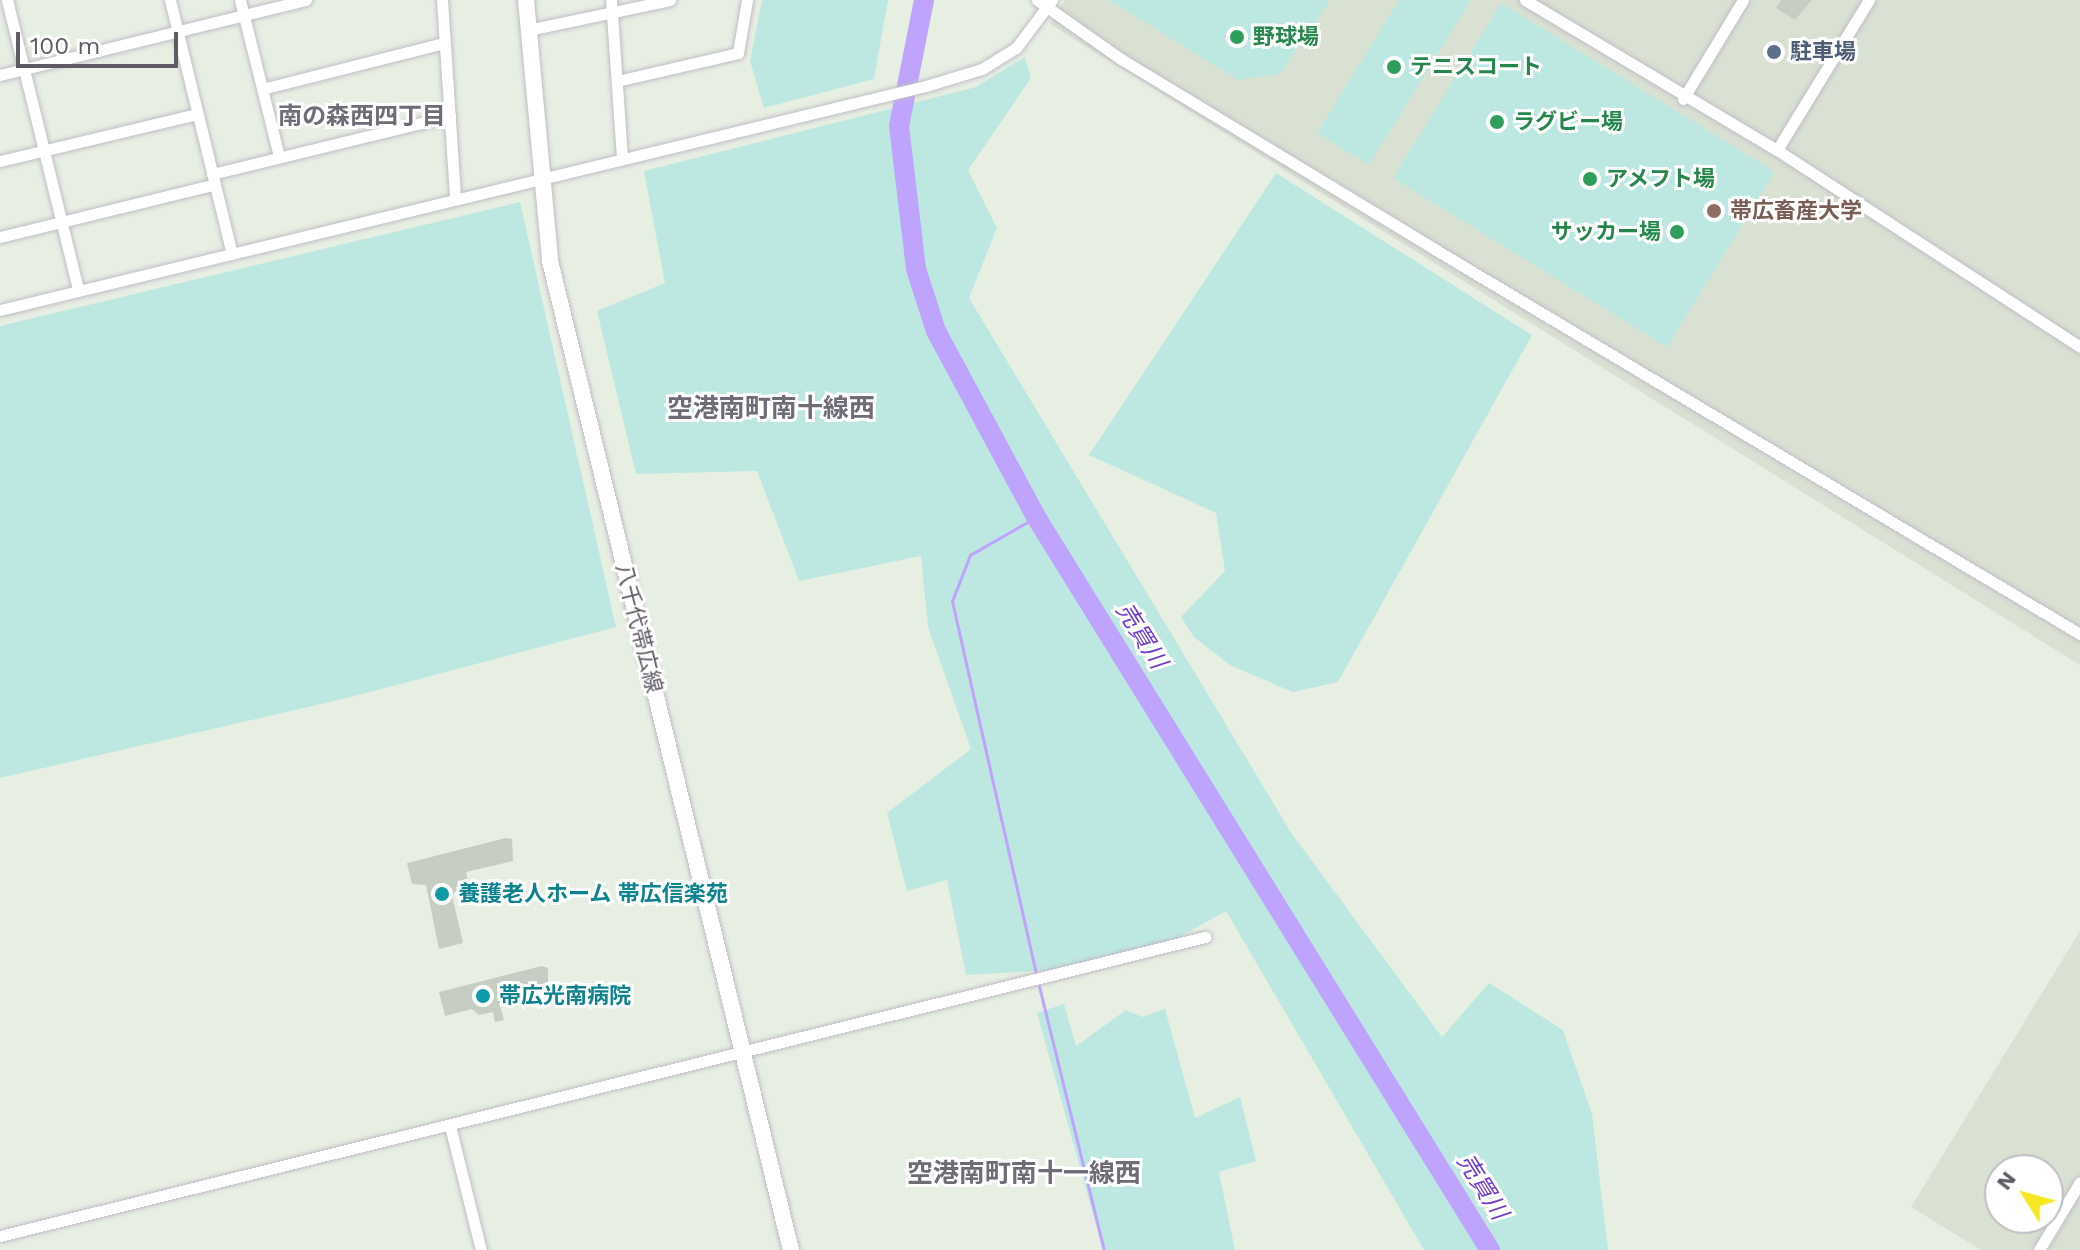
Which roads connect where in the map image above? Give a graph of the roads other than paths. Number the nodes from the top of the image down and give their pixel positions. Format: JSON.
{"nodes":[{"id":1,"x":4,"y":0,"type":"edge"},
{"id":2,"x":170,"y":0,"type":"edge"},
{"id":3,"x":240,"y":0,"type":"edge"},
{"id":4,"x":306,"y":0,"type":"edge"},
{"id":5,"x":442,"y":0,"type":"edge"},
{"id":6,"x":526,"y":0,"type":"edge"},
{"id":7,"x":670,"y":0,"type":"edge"},
{"id":8,"x":747,"y":0,"type":"edge"},
{"id":9,"x":1037,"y":0,"type":"edge"},
{"id":10,"x":1525,"y":0,"type":"edge"},
{"id":11,"x":1743,"y":0,"type":"edge"},
{"id":12,"x":1869,"y":0,"type":"edge"},
{"id":13,"x":1050,"y":4,"type":"edge"},
{"id":14,"x":612,"y":6,"type":"edge"},
{"id":15,"x":244,"y":15,"type":"junction"},
{"id":16,"x":528,"y":30,"type":"junction"},
{"id":17,"x":178,"y":32,"type":"junction"},
{"id":18,"x":444,"y":43,"type":"junction"},
{"id":19,"x":25,"y":69,"type":"junction"},
{"id":20,"x":0,"y":75,"type":"edge"},
{"id":21,"x":617,"y":81,"type":"junction"},
{"id":22,"x":262,"y":89,"type":"junction"},
{"id":23,"x":1683,"y":99,"type":"junction"},
{"id":24,"x":197,"y":114,"type":"junction"},
{"id":25,"x":450,"y":116,"type":"junction"},
{"id":26,"x":44,"y":150,"type":"junction"},
{"id":27,"x":1777,"y":150,"type":"junction"},
{"id":28,"x":279,"y":156,"type":"junction"},
{"id":29,"x":622,"y":157,"type":"junction"},
{"id":30,"x":0,"y":161,"type":"edge"},
{"id":31,"x":538,"y":178,"type":"junction"},
{"id":32,"x":213,"y":179,"type":"junction"},
{"id":33,"x":455,"y":198,"type":"junction"},
{"id":34,"x":61,"y":222,"type":"junction"},
{"id":35,"x":0,"y":237,"type":"edge"},
{"id":36,"x":232,"y":254,"type":"junction"},
{"id":37,"x":78,"y":290,"type":"junction"},
{"id":38,"x":0,"y":310,"type":"edge"},
{"id":39,"x":2080,"y":347,"type":"edge"},
{"id":40,"x":2080,"y":634,"type":"edge"},
{"id":41,"x":1205,"y":937,"type":"dead end"},
{"id":42,"x":743,"y":1055,"type":"junction"},
{"id":43,"x":450,"y":1126,"type":"junction"},
{"id":44,"x":2080,"y":1182,"type":"edge"},
{"id":45,"x":0,"y":1236,"type":"edge"},
{"id":46,"x":481,"y":1250,"type":"edge"},
{"id":47,"x":791,"y":1250,"type":"edge"},
{"id":48,"x":2039,"y":1250,"type":"edge"}],
"edges":[{"from":1,"to":19,"type":"street"},
{"from":2,"to":17,"type":"street"},
{"from":3,"to":15,"type":"street"},
{"from":4,"to":15,"type":"street"},
{"from":5,"to":18,"type":"street"},
{"from":6,"to":16,"type":"main road","name":"八千代帯広線"},
{"from":7,"to":14,"type":"street"},
{"from":8,"to":21,"type":"street"},
{"from":9,"to":13,"type":"street"},
{"from":10,"to":23,"type":"street"},
{"from":11,"to":23,"type":"street"},
{"from":12,"to":27,"type":"street"},
{"from":13,"to":29,"type":"street"},
{"from":13,"to":40,"type":"street"},
{"from":14,"to":16,"type":"street"},
{"from":14,"to":21,"type":"street"},
{"from":15,"to":17,"type":"street"},
{"from":15,"to":22,"type":"street"},
{"from":16,"to":31,"type":"main road","name":"八千代帯広線"},
{"from":17,"to":19,"type":"street"},
{"from":17,"to":24,"type":"street"},
{"from":18,"to":22,"type":"street"},
{"from":18,"to":25,"type":"street"},
{"from":19,"to":20,"type":"street"},
{"from":19,"to":26,"type":"street"},
{"from":21,"to":29,"type":"street"},
{"from":22,"to":28,"type":"street"},
{"from":23,"to":27,"type":"street"},
{"from":24,"to":26,"type":"street"},
{"from":24,"to":32,"type":"street"},
{"from":25,"to":28,"type":"street"},
{"from":25,"to":33,"type":"street"},
{"from":26,"to":30,"type":"street"},
{"from":26,"to":34,"type":"street"},
{"from":27,"to":39,"type":"street"},
{"from":28,"to":32,"type":"street"},
{"from":29,"to":31,"type":"street"},
{"from":31,"to":33,"type":"street"},
{"from":31,"to":42,"type":"main road","name":"八千代帯広線"},
{"from":32,"to":34,"type":"street"},
{"from":32,"to":36,"type":"street"},
{"from":33,"to":36,"type":"street"},
{"from":34,"to":35,"type":"street"},
{"from":34,"to":37,"type":"street"},
{"from":36,"to":37,"type":"street"},
{"from":37,"to":38,"type":"street"},
{"from":41,"to":42,"type":"street"},
{"from":42,"to":43,"type":"street"},
{"from":42,"to":47,"type":"main road","name":"八千代帯広線"},
{"from":43,"to":45,"type":"street"},
{"from":43,"to":46,"type":"street"},
{"from":44,"to":48,"type":"street"}]}
